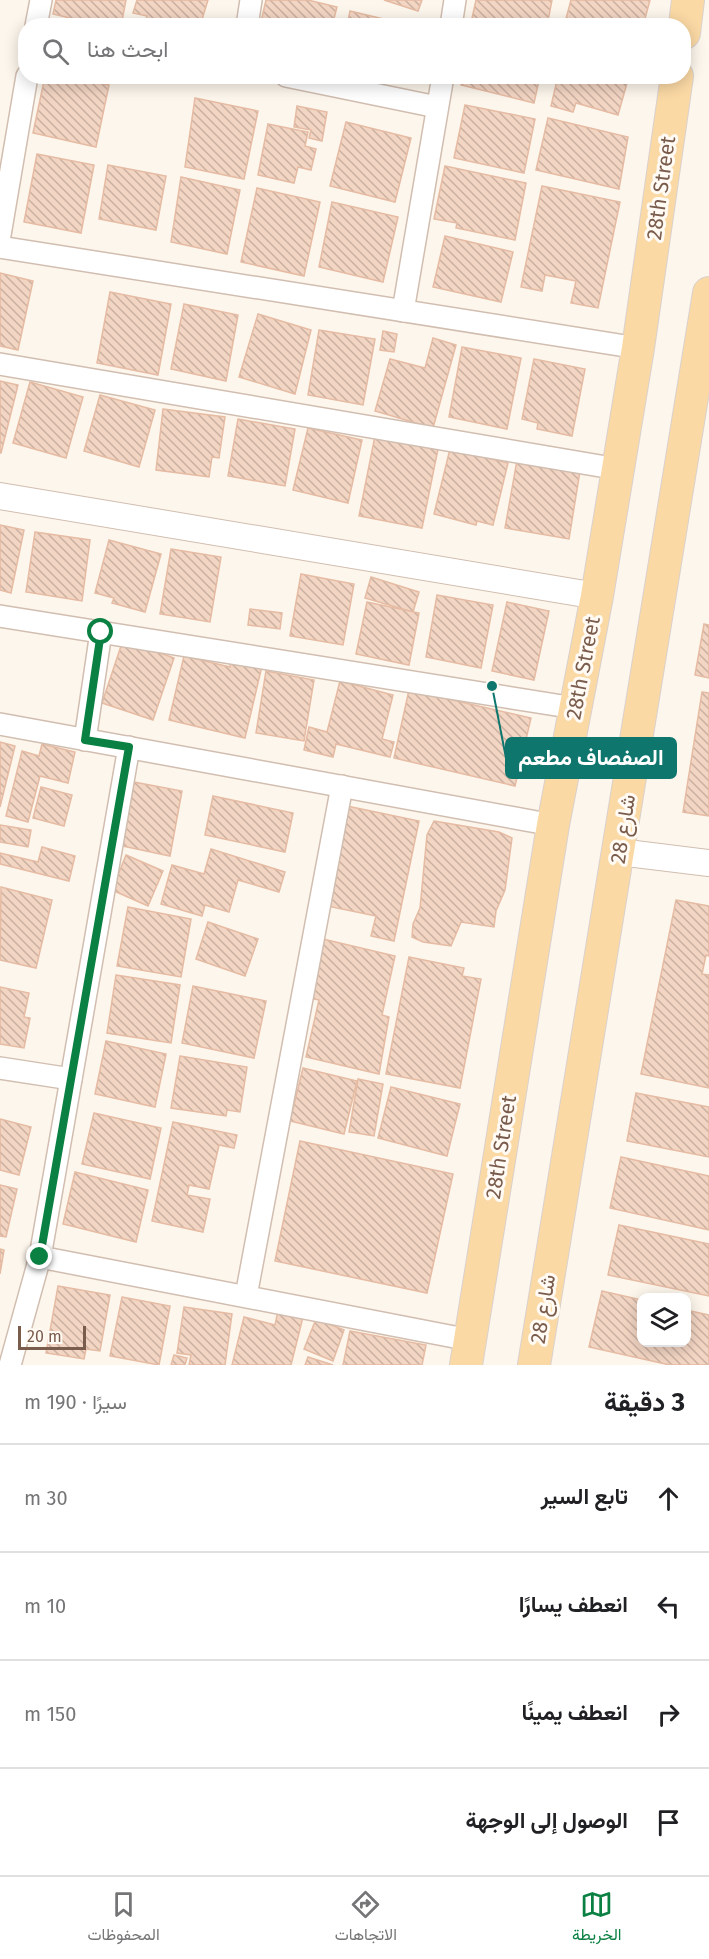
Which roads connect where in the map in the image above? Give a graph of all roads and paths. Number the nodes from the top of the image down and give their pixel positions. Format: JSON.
{"nodes":[{"id":1,"x":41,"y":0,"type":"edge"},
{"id":2,"x":251,"y":0,"type":"edge"},
{"id":3,"x":455,"y":0,"type":"edge"},
{"id":4,"x":688,"y":0,"type":"edge"},
{"id":5,"x":38,"y":18,"type":"edge"},
{"id":6,"x":248,"y":18,"type":"edge"},
{"id":7,"x":452,"y":18,"type":"edge"},
{"id":8,"x":686,"y":18,"type":"edge"},
{"id":9,"x":26,"y":84,"type":"edge"},
{"id":10,"x":324,"y":84,"type":"edge"},
{"id":11,"x":441,"y":84,"type":"edge"},
{"id":12,"x":676,"y":84,"type":"edge"},
{"id":13,"x":437,"y":107,"type":"junction"},
{"id":14,"x":0,"y":235,"type":"edge"},
{"id":15,"x":0,"y":247,"type":"edge"},
{"id":16,"x":709,"y":293,"type":"edge"},
{"id":17,"x":403,"y":310,"type":"junction"},
{"id":18,"x":638,"y":348,"type":"junction"},
{"id":19,"x":0,"y":364,"type":"edge"},
{"id":20,"x":618,"y":469,"type":"junction"},
{"id":21,"x":0,"y":496,"type":"edge"},
{"id":22,"x":597,"y":596,"type":"junction"},
{"id":23,"x":0,"y":616,"type":"edge"},
{"id":24,"x":101,"y":632,"type":"junction"},
{"id":25,"x":575,"y":708,"type":"junction"},
{"id":26,"x":0,"y":724,"type":"edge"},
{"id":27,"x":85,"y":740,"type":"junction"},
{"id":28,"x":129,"y":747,"type":"junction"},
{"id":29,"x":342,"y":786,"type":"junction"},
{"id":30,"x":553,"y":825,"type":"junction"},
{"id":31,"x":619,"y":852,"type":"junction"},
{"id":32,"x":709,"y":863,"type":"edge"},
{"id":33,"x":0,"y":1068,"type":"edge"},
{"id":34,"x":71,"y":1079,"type":"junction"},
{"id":35,"x":40,"y":1257,"type":"junction"},
{"id":36,"x":246,"y":1296,"type":"junction"},
{"id":37,"x":468,"y":1352,"type":"edge"},
{"id":38,"x":10,"y":1365,"type":"edge"},
{"id":39,"x":534,"y":1365,"type":"edge"},
{"id":40,"x":542,"y":1365,"type":"edge"}],
"edges":[{"from":1,"to":5,"type":"street"},
{"from":2,"to":6,"type":"street"},
{"from":3,"to":7,"type":"street"},
{"from":4,"to":8,"type":"main road"},
{"from":9,"to":14,"type":"street"},
{"from":10,"to":13,"type":"street"},
{"from":11,"to":13,"type":"street"},
{"from":12,"to":18,"type":"main road","name":"28th Street"},
{"from":13,"to":17,"type":"street"},
{"from":15,"to":17,"type":"street"},
{"from":16,"to":31,"type":"main road","name":"شارع 28"},
{"from":17,"to":18,"type":"street"},
{"from":18,"to":20,"type":"main road","name":"28th Street"},
{"from":19,"to":20,"type":"street"},
{"from":20,"to":22,"type":"main road","name":"28th Street"},
{"from":21,"to":22,"type":"street"},
{"from":22,"to":25,"type":"main road","name":"28th Street"},
{"from":23,"to":24,"type":"street"},
{"from":24,"to":25,"type":"street"},
{"from":24,"to":27,"type":"street"},
{"from":25,"to":30,"type":"main road","name":"28th Street"},
{"from":26,"to":27,"type":"street"},
{"from":27,"to":28,"type":"street"},
{"from":28,"to":29,"type":"street"},
{"from":28,"to":34,"type":"street"},
{"from":29,"to":30,"type":"street"},
{"from":29,"to":36,"type":"street"},
{"from":30,"to":37,"type":"main road","name":"28th Street"},
{"from":31,"to":32,"type":"street"},
{"from":31,"to":39,"type":"main road","name":"شارع 28"},
{"from":33,"to":34,"type":"street"},
{"from":34,"to":35,"type":"street"},
{"from":35,"to":36,"type":"street"},
{"from":35,"to":38,"type":"street"},
{"from":36,"to":37,"type":"street"},
{"from":39,"to":40,"type":"street"}]}
